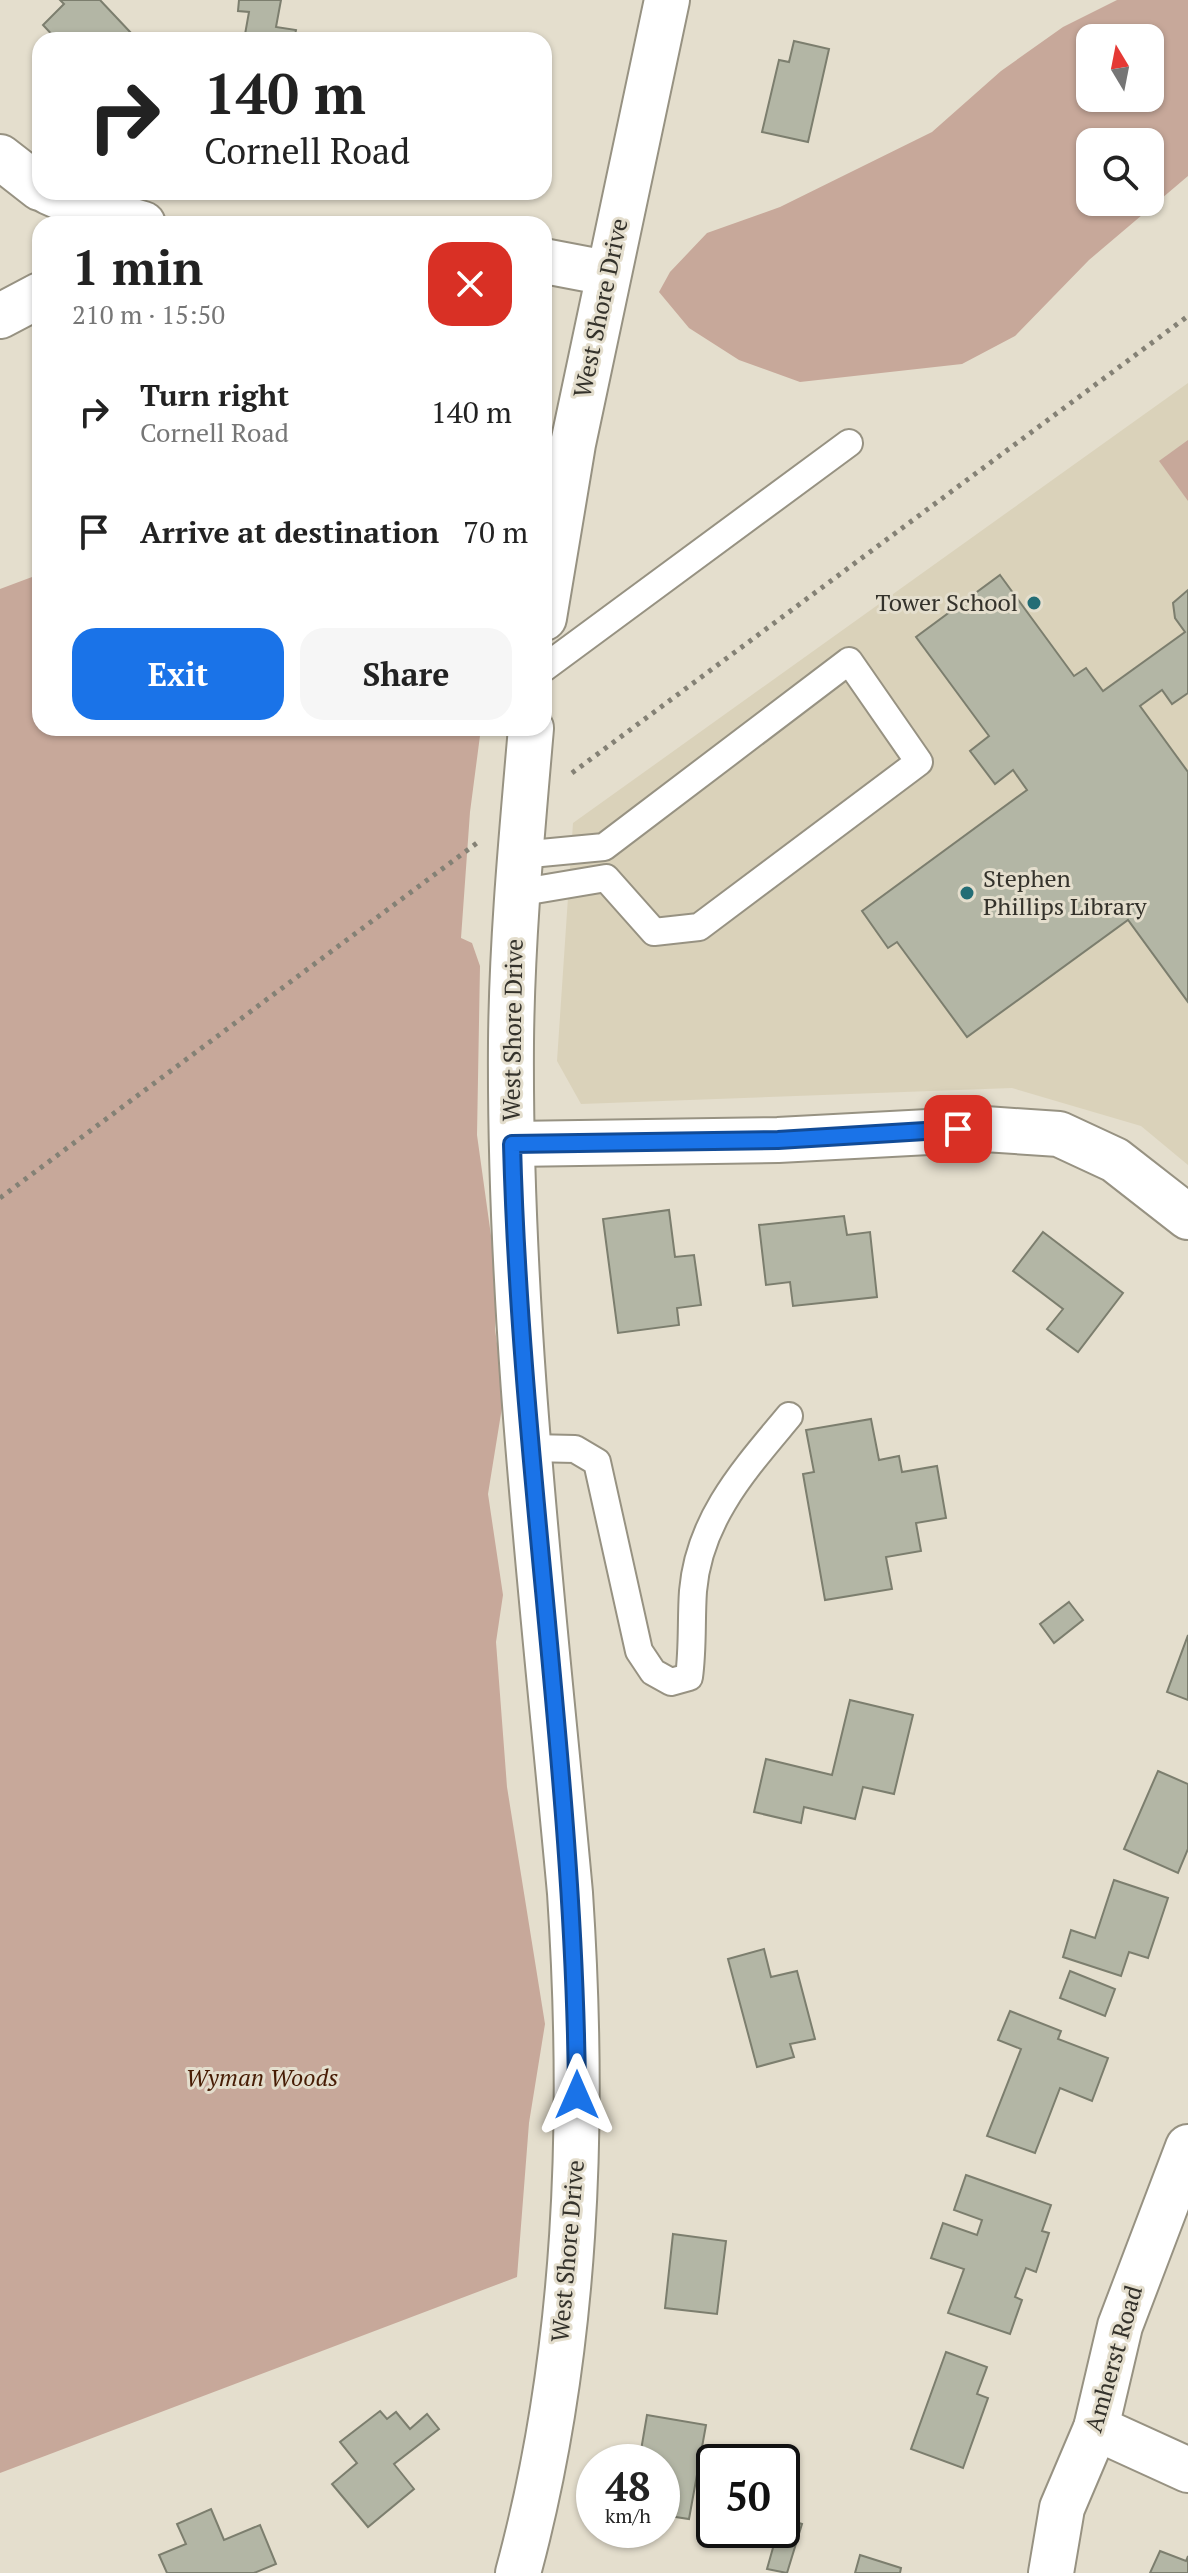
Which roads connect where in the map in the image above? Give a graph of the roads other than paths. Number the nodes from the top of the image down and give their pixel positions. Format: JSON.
{"nodes":[{"id":1,"x":667,"y":0,"type":"edge"},
{"id":2,"x":0,"y":157,"type":"edge"},
{"id":3,"x":32,"y":182,"type":"edge"},
{"id":4,"x":67,"y":200,"type":"edge"},
{"id":5,"x":115,"y":216,"type":"edge"},
{"id":6,"x":552,"y":263,"type":"edge"},
{"id":7,"x":607,"y":273,"type":"junction"},
{"id":8,"x":32,"y":299,"type":"edge"},
{"id":9,"x":0,"y":316,"type":"edge"},
{"id":10,"x":849,"y":443,"type":"dead end"},
{"id":11,"x":552,"y":570,"type":"edge"},
{"id":12,"x":552,"y":662,"type":"edge"},
{"id":13,"x":530,"y":736,"type":"edge"},
{"id":14,"x":518,"y":874,"type":"junction"},
{"id":15,"x":512,"y":1144,"type":"junction"},
{"id":16,"x":1188,"y":1217,"type":"edge"},
{"id":17,"x":789,"y":1416,"type":"dead end"},
{"id":18,"x":531,"y":1448,"type":"junction"},
{"id":19,"x":1188,"y":2147,"type":"edge"},
{"id":20,"x":1096,"y":2428,"type":"junction"},
{"id":21,"x":1188,"y":2470,"type":"edge"},
{"id":22,"x":518,"y":2573,"type":"edge"},
{"id":23,"x":1051,"y":2573,"type":"edge"}],
"edges":[{"from":1,"to":7,"type":"main road","name":"West Shore Drive"},
{"from":2,"to":3,"type":"main road"},
{"from":4,"to":5,"type":"main road"},
{"from":6,"to":7,"type":"main road"},
{"from":7,"to":11,"type":"main road","name":"West Shore Drive"},
{"from":8,"to":9,"type":"main road"},
{"from":10,"to":12,"type":"lane"},
{"from":13,"to":14,"type":"main road","name":"West Shore Drive"},
{"from":14,"to":14,"type":"lane"},
{"from":14,"to":15,"type":"main road","name":"West Shore Drive"},
{"from":15,"to":16,"type":"main road"},
{"from":15,"to":18,"type":"main road","name":"West Shore Drive"},
{"from":17,"to":18,"type":"lane"},
{"from":18,"to":22,"type":"main road","name":"West Shore Drive"},
{"from":19,"to":20,"type":"main road","name":"Amherst Road"},
{"from":20,"to":21,"type":"main road"},
{"from":20,"to":23,"type":"main road","name":"Amherst Road"}]}
